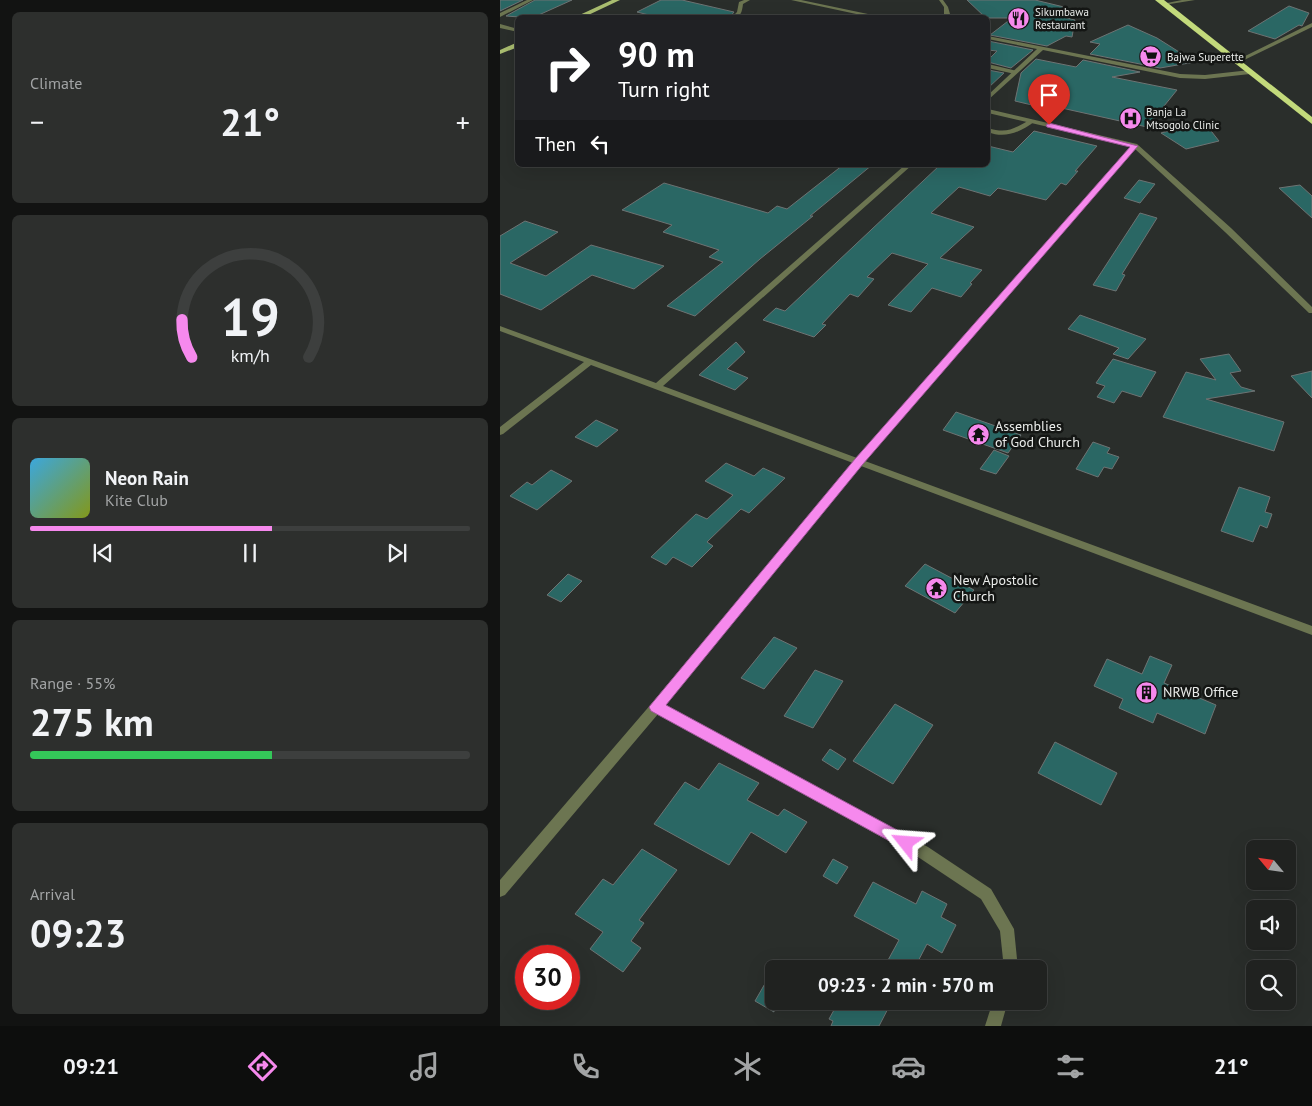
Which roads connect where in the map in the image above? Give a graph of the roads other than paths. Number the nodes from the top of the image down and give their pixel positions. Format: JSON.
{"nodes":[{"id":1,"x":531,"y":0,"type":"edge"},
{"id":2,"x":617,"y":0,"type":"edge"},
{"id":3,"x":748,"y":0,"type":"edge"},
{"id":4,"x":793,"y":0,"type":"edge"},
{"id":5,"x":941,"y":0,"type":"edge"},
{"id":6,"x":1193,"y":0,"type":"edge"},
{"id":7,"x":1162,"y":2,"type":"edge"},
{"id":8,"x":500,"y":15,"type":"edge"},
{"id":9,"x":583,"y":15,"type":"edge"},
{"id":10,"x":737,"y":15,"type":"edge"},
{"id":11,"x":870,"y":15,"type":"edge"},
{"id":12,"x":946,"y":15,"type":"edge"},
{"id":13,"x":1312,"y":25,"type":"edge"},
{"id":14,"x":500,"y":26,"type":"edge"},
{"id":15,"x":515,"y":30,"type":"edge"},
{"id":16,"x":990,"y":39,"type":"edge"},
{"id":17,"x":515,"y":45,"type":"edge"},
{"id":18,"x":1042,"y":48,"type":"junction"},
{"id":19,"x":500,"y":52,"type":"edge"},
{"id":20,"x":1238,"y":61,"type":"junction"},
{"id":21,"x":990,"y":66,"type":"edge"},
{"id":22,"x":1015,"y":72,"type":"junction"},
{"id":23,"x":1250,"y":72,"type":"junction"},
{"id":24,"x":990,"y":96,"type":"edge"},
{"id":25,"x":990,"y":110,"type":"edge"},
{"id":26,"x":1032,"y":121,"type":"junction"},
{"id":27,"x":1312,"y":121,"type":"edge"},
{"id":28,"x":990,"y":131,"type":"edge"},
{"id":29,"x":1135,"y":146,"type":"junction"},
{"id":30,"x":907,"y":167,"type":"edge"},
{"id":31,"x":1312,"y":311,"type":"edge"},
{"id":32,"x":500,"y":328,"type":"edge"},
{"id":33,"x":590,"y":362,"type":"junction"},
{"id":34,"x":658,"y":386,"type":"junction"},
{"id":35,"x":500,"y":432,"type":"edge"},
{"id":36,"x":859,"y":462,"type":"junction"},
{"id":37,"x":1312,"y":631,"type":"edge"},
{"id":38,"x":656,"y":707,"type":"junction"},
{"id":39,"x":500,"y":890,"type":"edge"},
{"id":40,"x":1010,"y":960,"type":"edge"},
{"id":41,"x":998,"y":1010,"type":"edge"},
{"id":42,"x":993,"y":1026,"type":"edge"}],
"edges":[{"from":1,"to":8,"type":"street"},
{"from":2,"to":9,"type":"main road"},
{"from":3,"to":10,"type":"street"},
{"from":4,"to":11,"type":"street"},
{"from":5,"to":12,"type":"street"},
{"from":6,"to":7,"type":"street"},
{"from":7,"to":20,"type":"highway"},
{"from":13,"to":20,"type":"street"},
{"from":14,"to":15,"type":"street"},
{"from":16,"to":18,"type":"street"},
{"from":17,"to":19,"type":"main road"},
{"from":18,"to":22,"type":"street"},
{"from":18,"to":23,"type":"street"},
{"from":20,"to":23,"type":"highway"},
{"from":21,"to":22,"type":"street"},
{"from":22,"to":24,"type":"street"},
{"from":23,"to":27,"type":"highway"},
{"from":25,"to":26,"type":"street"},
{"from":26,"to":28,"type":"street"},
{"from":26,"to":29,"type":"street"},
{"from":29,"to":31,"type":"street"},
{"from":29,"to":36,"type":"street"},
{"from":30,"to":34,"type":"street"},
{"from":32,"to":33,"type":"street"},
{"from":33,"to":34,"type":"street"},
{"from":33,"to":35,"type":"street"},
{"from":34,"to":36,"type":"street"},
{"from":36,"to":37,"type":"street"},
{"from":36,"to":38,"type":"street"},
{"from":38,"to":39,"type":"street"},
{"from":38,"to":40,"type":"street"},
{"from":41,"to":42,"type":"street"}]}
